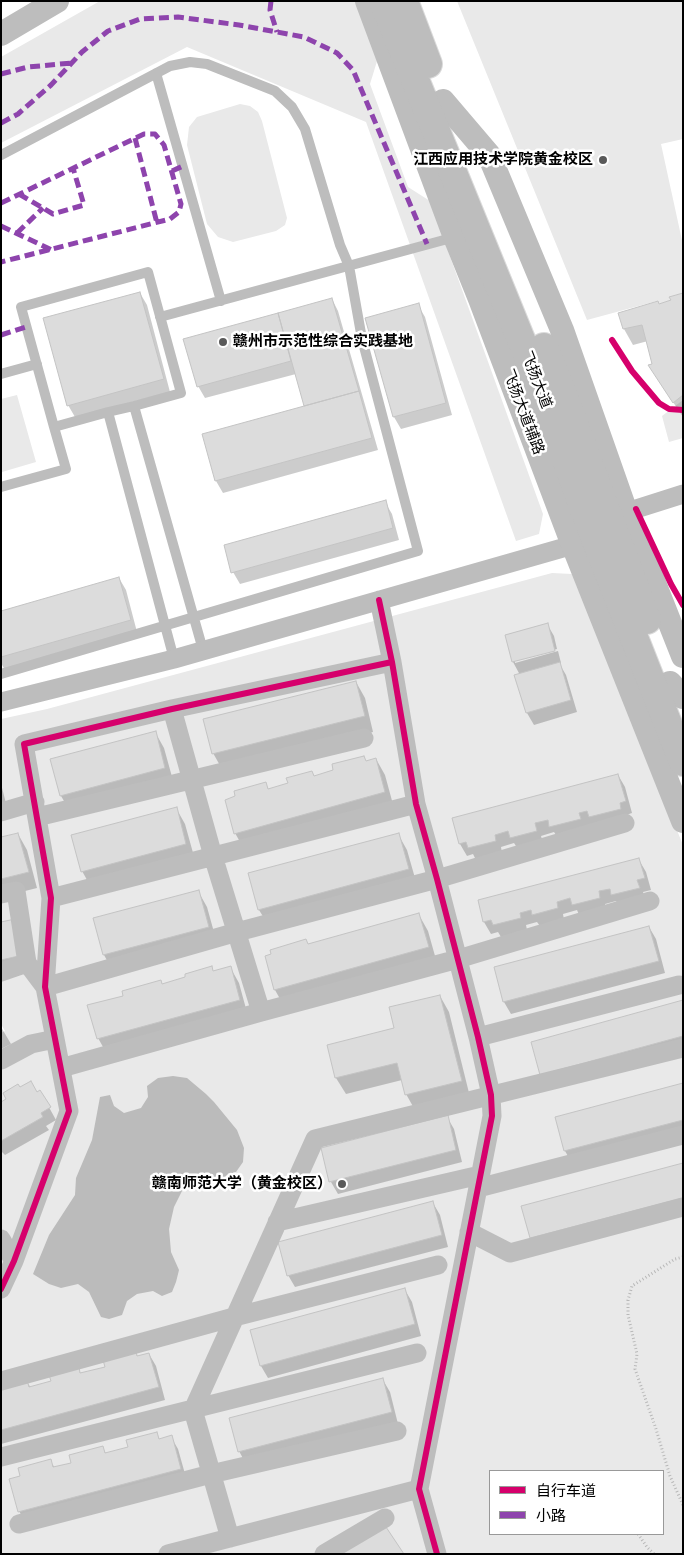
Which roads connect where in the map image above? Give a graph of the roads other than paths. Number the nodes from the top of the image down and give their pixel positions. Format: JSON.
{"nodes":[{"id":1,"x":57,"y":1,"type":"edge"},
{"id":2,"x":366,"y":1,"type":"edge"},
{"id":3,"x":383,"y":1,"type":"edge"},
{"id":4,"x":404,"y":1,"type":"edge"},
{"id":5,"x":1,"y":34,"type":"edge"},
{"id":6,"x":156,"y":73,"type":"junction"},
{"id":7,"x":443,"y":101,"type":"junction"},
{"id":8,"x":1,"y":154,"type":"edge"},
{"id":9,"x":455,"y":237,"type":"junction"},
{"id":10,"x":349,"y":266,"type":"junction"},
{"id":11,"x":221,"y":301,"type":"junction"},
{"id":12,"x":160,"y":317,"type":"junction"},
{"id":13,"x":562,"y":330,"type":"junction"},
{"id":14,"x":36,"y":364,"type":"junction"},
{"id":15,"x":1,"y":374,"type":"edge"},
{"id":16,"x":566,"y":402,"type":"junction"},
{"id":17,"x":134,"y":406,"type":"junction"},
{"id":18,"x":108,"y":412,"type":"junction"},
{"id":19,"x":54,"y":427,"type":"junction"},
{"id":20,"x":1,"y":487,"type":"edge"},
{"id":21,"x":683,"y":494,"type":"edge"},
{"id":22,"x":600,"y":526,"type":"junction"},
{"id":23,"x":379,"y":600,"type":"junction"},
{"id":24,"x":193,"y":617,"type":"junction"},
{"id":25,"x":165,"y":626,"type":"junction"},
{"id":26,"x":632,"y":633,"type":"junction"},
{"id":27,"x":203,"y":650,"type":"junction"},
{"id":28,"x":683,"y":656,"type":"edge"},
{"id":29,"x":174,"y":659,"type":"junction"},
{"id":30,"x":392,"y":662,"type":"junction"},
{"id":31,"x":1,"y":674,"type":"edge"},
{"id":32,"x":676,"y":690,"type":"edge"},
{"id":33,"x":1,"y":702,"type":"edge"},
{"id":34,"x":172,"y":709,"type":"junction"},
{"id":35,"x":639,"y":712,"type":"junction"},
{"id":36,"x":683,"y":715,"type":"edge"},
{"id":37,"x":364,"y":738,"type":"dead end"},
{"id":38,"x":683,"y":762,"type":"edge"},
{"id":39,"x":192,"y":780,"type":"junction"},
{"id":40,"x":416,"y":804,"type":"junction"},
{"id":41,"x":36,"y":810,"type":"junction"},
{"id":42,"x":1,"y":812,"type":"edge"},
{"id":43,"x":683,"y":822,"type":"edge"},
{"id":44,"x":624,"y":823,"type":"dead end"},
{"id":45,"x":213,"y":856,"type":"junction"},
{"id":46,"x":438,"y":878,"type":"junction"},
{"id":47,"x":1,"y":894,"type":"edge"},
{"id":48,"x":51,"y":898,"type":"junction"},
{"id":49,"x":650,"y":901,"type":"dead end"},
{"id":50,"x":237,"y":932,"type":"junction"},
{"id":51,"x":458,"y":959,"type":"junction"},
{"id":52,"x":26,"y":963,"type":"junction"},
{"id":53,"x":1,"y":972,"type":"edge"},
{"id":54,"x":679,"y":985,"type":"dead end"},
{"id":55,"x":45,"y":987,"type":"junction"},
{"id":56,"x":261,"y":1012,"type":"junction"},
{"id":57,"x":478,"y":1037,"type":"junction"},
{"id":58,"x":55,"y":1039,"type":"junction"},
{"id":59,"x":683,"y":1048,"type":"edge"},
{"id":60,"x":1,"y":1060,"type":"edge"},
{"id":61,"x":61,"y":1068,"type":"junction"},
{"id":62,"x":491,"y":1095,"type":"junction"},
{"id":63,"x":683,"y":1135,"type":"edge"},
{"id":64,"x":479,"y":1182,"type":"junction"},
{"id":65,"x":683,"y":1207,"type":"edge"},
{"id":66,"x":277,"y":1222,"type":"junction"},
{"id":67,"x":469,"y":1232,"type":"junction"},
{"id":68,"x":1,"y":1239,"type":"edge"},
{"id":69,"x":14,"y":1261,"type":"junction"},
{"id":70,"x":438,"y":1265,"type":"dead end"},
{"id":71,"x":2,"y":1286,"type":"edge"},
{"id":72,"x":234,"y":1317,"type":"junction"},
{"id":73,"x":418,"y":1353,"type":"dead end"},
{"id":74,"x":1,"y":1381,"type":"edge"},
{"id":75,"x":193,"y":1410,"type":"junction"},
{"id":76,"x":397,"y":1431,"type":"dead end"},
{"id":77,"x":1,"y":1457,"type":"edge"},
{"id":78,"x":211,"y":1474,"type":"junction"},
{"id":79,"x":419,"y":1489,"type":"junction"},
{"id":80,"x":385,"y":1518,"type":"dead end"},
{"id":81,"x":19,"y":1524,"type":"dead end"},
{"id":82,"x":225,"y":1544,"type":"edge"},
{"id":83,"x":168,"y":1554,"type":"edge"},
{"id":84,"x":324,"y":1554,"type":"edge"},
{"id":85,"x":437,"y":1554,"type":"edge"}],
"edges":[{"from":1,"to":5,"type":"street"},
{"from":2,"to":9,"type":"street","name":"飞扬大道辅路"},
{"from":3,"to":22,"type":"main road","name":"飞扬大道"},
{"from":4,"to":7,"type":"main road","name":"飞扬大道"},
{"from":6,"to":8,"type":"lane"},
{"from":6,"to":10,"type":"lane"},
{"from":6,"to":11,"type":"lane"},
{"from":7,"to":13,"type":"street","name":"飞扬大道辅路"},
{"from":7,"to":16,"type":"main road","name":"飞扬大道"},
{"from":9,"to":10,"type":"lane"},
{"from":9,"to":22,"type":"street","name":"飞扬大道辅路"},
{"from":10,"to":11,"type":"lane"},
{"from":10,"to":24,"type":"lane"},
{"from":11,"to":12,"type":"lane"},
{"from":12,"to":14,"type":"lane"},
{"from":12,"to":17,"type":"lane"},
{"from":13,"to":16,"type":"street"},
{"from":13,"to":22,"type":"street","name":"飞扬大道辅路"},
{"from":14,"to":15,"type":"lane"},
{"from":14,"to":19,"type":"lane"},
{"from":16,"to":22,"type":"main road","name":"飞扬大道"},
{"from":17,"to":18,"type":"lane"},
{"from":17,"to":24,"type":"lane"},
{"from":18,"to":19,"type":"lane"},
{"from":18,"to":25,"type":"lane"},
{"from":19,"to":20,"type":"lane"},
{"from":21,"to":22,"type":"street"},
{"from":22,"to":23,"type":"street"},
{"from":22,"to":26,"type":"main road","name":"飞扬大道"},
{"from":22,"to":28,"type":"street","name":"飞扬大道辅路"},
{"from":22,"to":32,"type":"main road","name":"飞扬大道"},
{"from":22,"to":35,"type":"street","name":"飞扬大道辅路"},
{"from":23,"to":27,"type":"street"},
{"from":23,"to":30,"type":"street"},
{"from":24,"to":25,"type":"lane"},
{"from":24,"to":27,"type":"lane"},
{"from":25,"to":29,"type":"lane"},
{"from":25,"to":31,"type":"lane"},
{"from":26,"to":35,"type":"street"},
{"from":26,"to":38,"type":"main road","name":"飞扬大道"},
{"from":27,"to":29,"type":"street"},
{"from":29,"to":33,"type":"street"},
{"from":30,"to":34,"type":"street"},
{"from":30,"to":40,"type":"street"},
{"from":32,"to":36,"type":"main road","name":"飞扬大道"},
{"from":34,"to":39,"type":"street"},
{"from":34,"to":41,"type":"street"},
{"from":35,"to":43,"type":"street","name":"飞扬大道辅路"},
{"from":37,"to":39,"type":"street"},
{"from":39,"to":41,"type":"street"},
{"from":39,"to":45,"type":"street"},
{"from":40,"to":45,"type":"street"},
{"from":40,"to":46,"type":"street"},
{"from":41,"to":42,"type":"street"},
{"from":41,"to":48,"type":"street"},
{"from":44,"to":46,"type":"street"},
{"from":45,"to":48,"type":"street"},
{"from":45,"to":50,"type":"street"},
{"from":46,"to":50,"type":"street"},
{"from":46,"to":51,"type":"street"},
{"from":47,"to":52,"type":"street"},
{"from":48,"to":55,"type":"street"},
{"from":49,"to":51,"type":"street"},
{"from":50,"to":55,"type":"street"},
{"from":50,"to":56,"type":"street"},
{"from":51,"to":56,"type":"street"},
{"from":51,"to":57,"type":"street"},
{"from":52,"to":53,"type":"street"},
{"from":52,"to":55,"type":"street"},
{"from":54,"to":57,"type":"street"},
{"from":55,"to":58,"type":"street"},
{"from":56,"to":61,"type":"street"},
{"from":57,"to":62,"type":"street"},
{"from":58,"to":60,"type":"street"},
{"from":58,"to":61,"type":"street"},
{"from":59,"to":62,"type":"street"},
{"from":61,"to":69,"type":"street"},
{"from":62,"to":64,"type":"street"},
{"from":62,"to":66,"type":"street"},
{"from":63,"to":64,"type":"street"},
{"from":64,"to":66,"type":"street"},
{"from":64,"to":67,"type":"street"},
{"from":65,"to":67,"type":"street"},
{"from":66,"to":72,"type":"street"},
{"from":67,"to":79,"type":"street"},
{"from":68,"to":69,"type":"street"},
{"from":69,"to":71,"type":"street"},
{"from":70,"to":72,"type":"street"},
{"from":72,"to":74,"type":"street"},
{"from":72,"to":75,"type":"street"},
{"from":73,"to":75,"type":"street"},
{"from":75,"to":77,"type":"street"},
{"from":75,"to":78,"type":"street"},
{"from":76,"to":78,"type":"street"},
{"from":78,"to":81,"type":"street"},
{"from":78,"to":82,"type":"street"},
{"from":79,"to":82,"type":"street"},
{"from":79,"to":85,"type":"street"},
{"from":80,"to":84,"type":"street"},
{"from":82,"to":83,"type":"street"}]}
